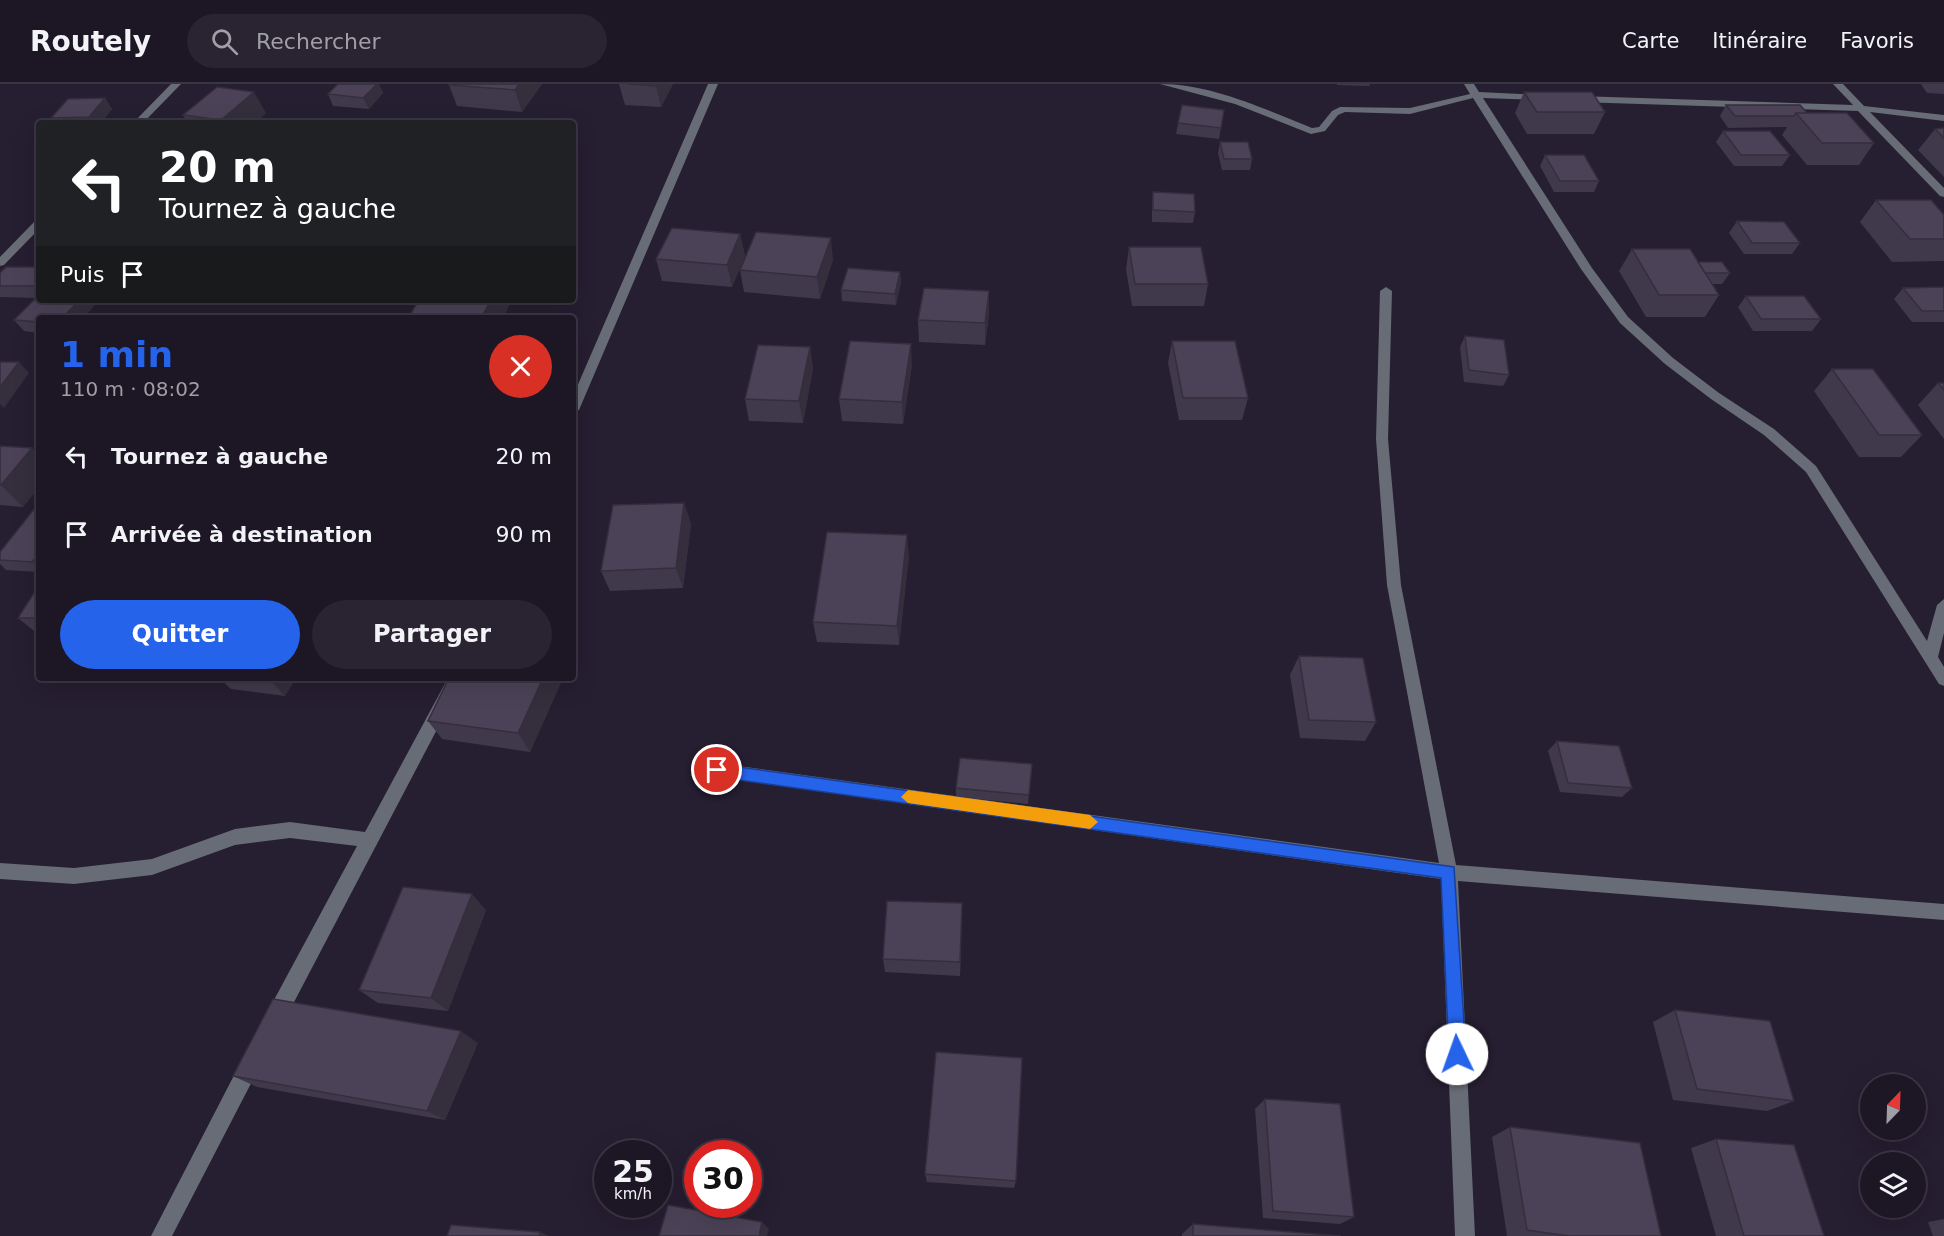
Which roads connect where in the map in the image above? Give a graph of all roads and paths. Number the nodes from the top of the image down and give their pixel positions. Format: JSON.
{"nodes":[{"id":1,"x":176,"y":84,"type":"edge"},
{"id":2,"x":713,"y":84,"type":"edge"},
{"id":3,"x":1165,"y":84,"type":"edge"},
{"id":4,"x":1838,"y":84,"type":"edge"},
{"id":5,"x":1473,"y":90,"type":"edge"},
{"id":6,"x":1557,"y":98,"type":"edge"},
{"id":7,"x":1569,"y":98,"type":"edge"},
{"id":8,"x":1860,"y":108,"type":"junction"},
{"id":9,"x":1944,"y":118,"type":"edge"},
{"id":10,"x":141,"y":120,"type":"edge"},
{"id":11,"x":1944,"y":194,"type":"edge"},
{"id":12,"x":36,"y":226,"type":"edge"},
{"id":13,"x":0,"y":263,"type":"edge"},
{"id":14,"x":1386,"y":291,"type":"dead end"},
{"id":15,"x":576,"y":404,"type":"edge"},
{"id":16,"x":1944,"y":605,"type":"edge"},
{"id":17,"x":1930,"y":658,"type":"junction"},
{"id":18,"x":1944,"y":680,"type":"edge"},
{"id":19,"x":454,"y":681,"type":"edge"},
{"id":20,"x":717,"y":770,"type":"dead end"},
{"id":21,"x":367,"y":840,"type":"junction"},
{"id":22,"x":0,"y":870,"type":"edge"},
{"id":23,"x":1449,"y":872,"type":"junction"},
{"id":24,"x":1944,"y":912,"type":"edge"},
{"id":25,"x":161,"y":1236,"type":"edge"},
{"id":26,"x":1465,"y":1236,"type":"edge"}],
"edges":[{"from":1,"to":10,"type":"street"},
{"from":2,"to":15,"type":"street"},
{"from":3,"to":5,"type":"street"},
{"from":4,"to":8,"type":"street"},
{"from":5,"to":6,"type":"street"},
{"from":5,"to":17,"type":"street"},
{"from":7,"to":8,"type":"street"},
{"from":8,"to":9,"type":"street"},
{"from":8,"to":11,"type":"street"},
{"from":12,"to":13,"type":"street"},
{"from":14,"to":23,"type":"street"},
{"from":16,"to":17,"type":"street"},
{"from":17,"to":18,"type":"street"},
{"from":19,"to":21,"type":"street"},
{"from":20,"to":23,"type":"street"},
{"from":21,"to":22,"type":"street"},
{"from":21,"to":25,"type":"street"},
{"from":23,"to":24,"type":"street"},
{"from":23,"to":26,"type":"street"}]}
